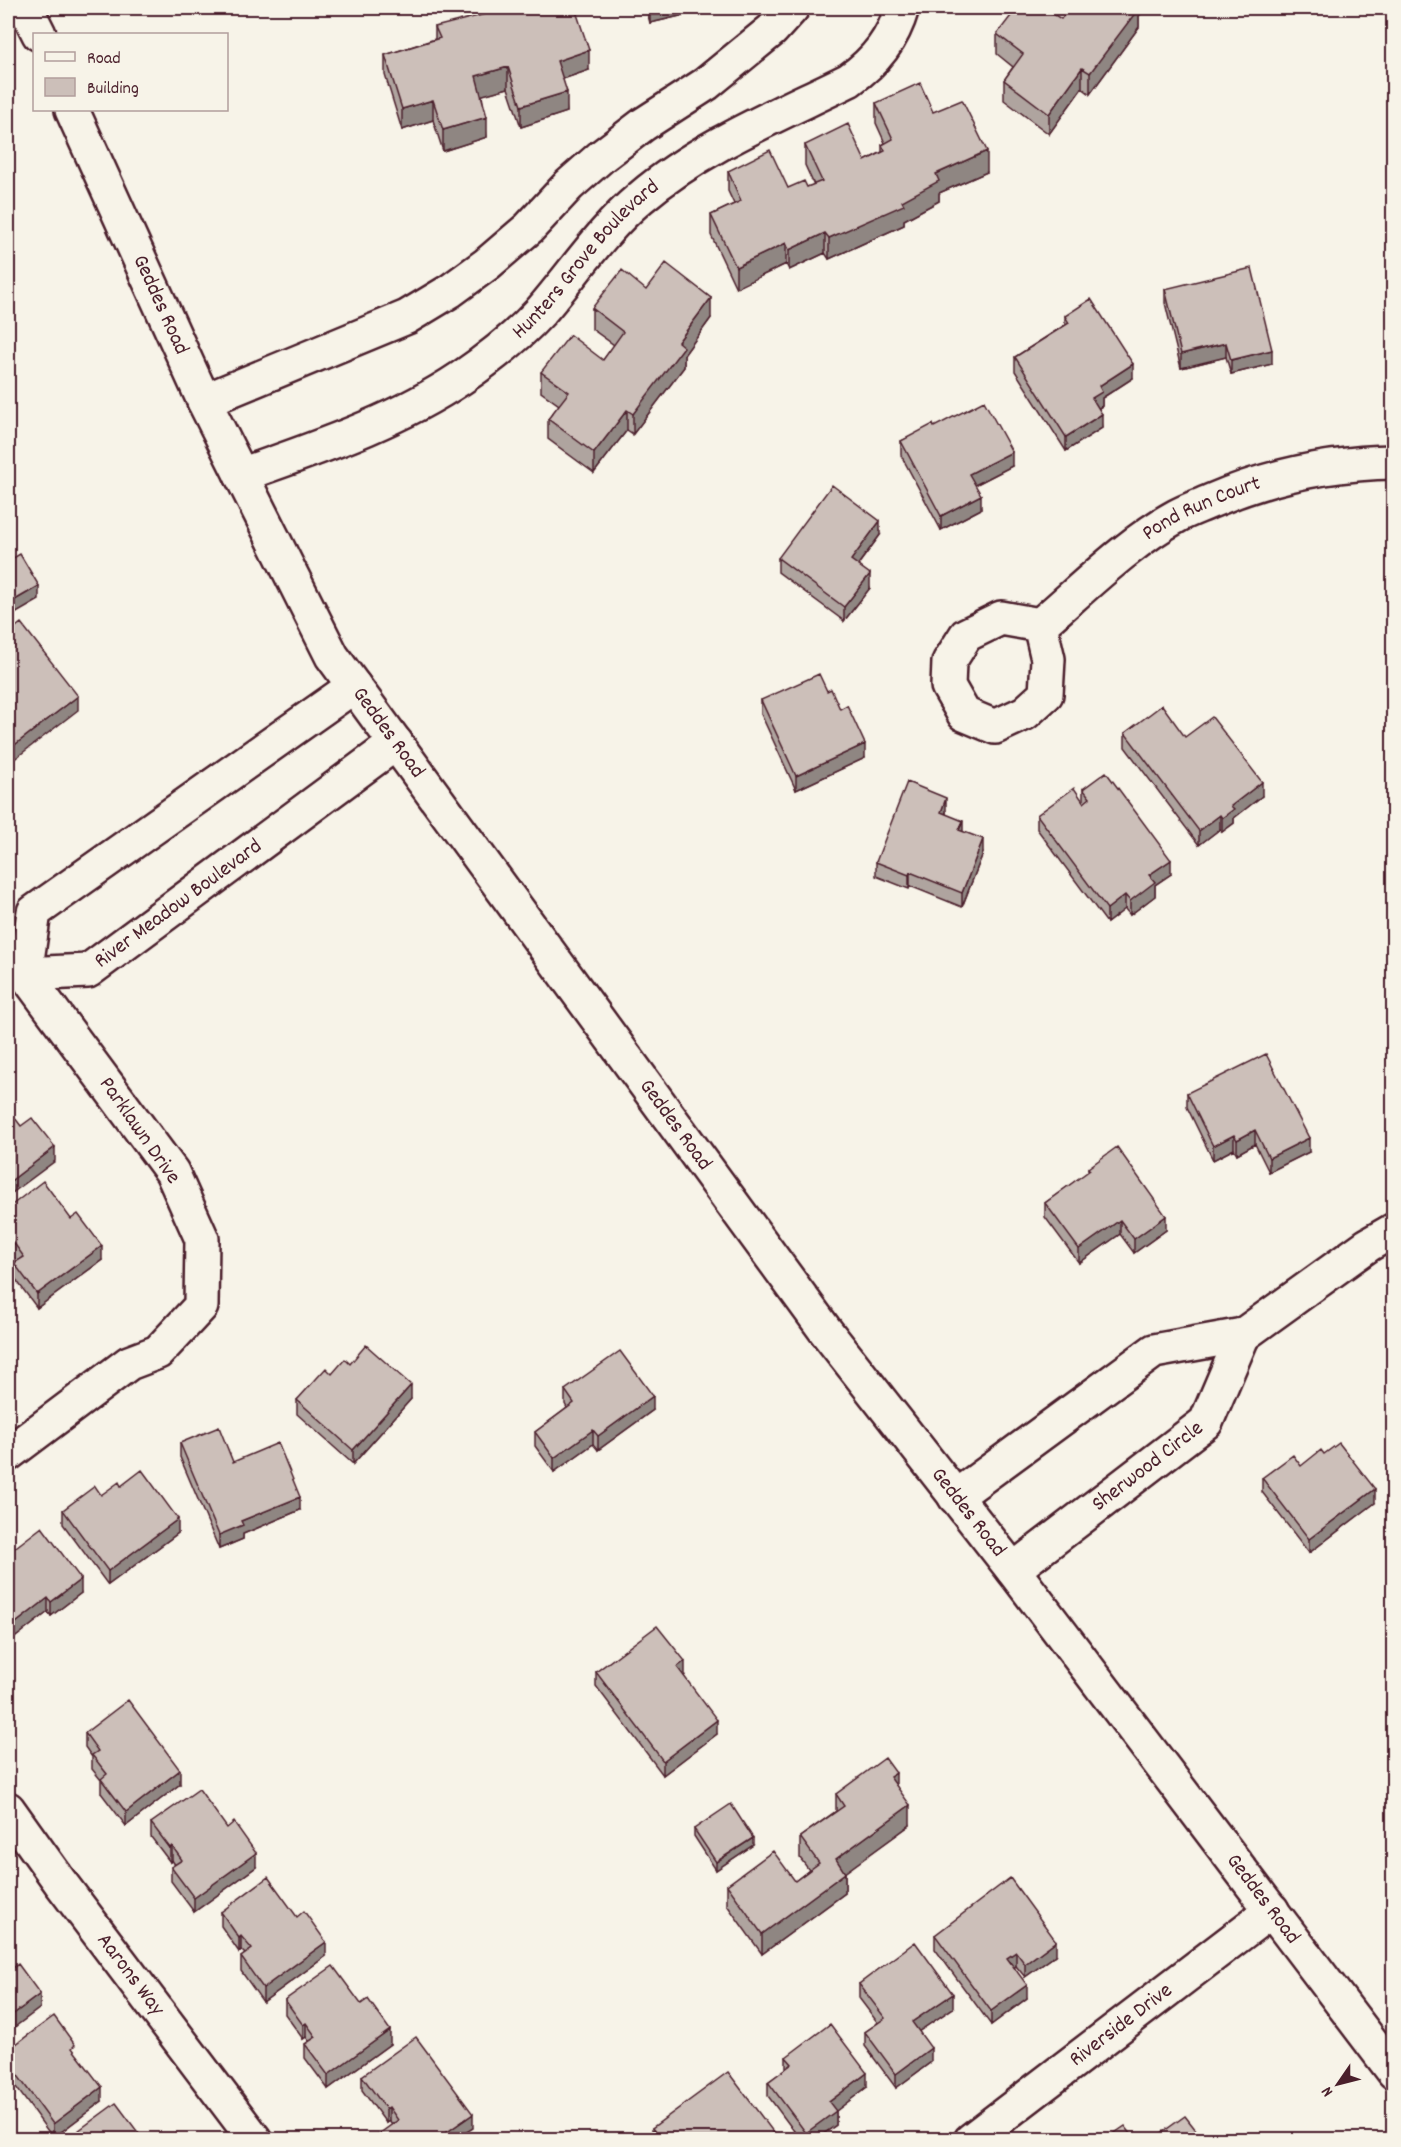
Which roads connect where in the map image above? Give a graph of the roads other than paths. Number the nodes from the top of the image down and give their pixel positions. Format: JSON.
{"nodes":[{"id":1,"x":26,"y":8,"type":"edge"},
{"id":2,"x":792,"y":8,"type":"edge"},
{"id":3,"x":902,"y":8,"type":"edge"},
{"id":4,"x":38,"y":33,"type":"edge"},
{"id":5,"x":72,"y":111,"type":"edge"},
{"id":6,"x":204,"y":401,"type":"junction"},
{"id":7,"x":1394,"y":462,"type":"edge"},
{"id":8,"x":241,"y":475,"type":"junction"},
{"id":9,"x":1040,"y":625,"type":"dead end"},
{"id":10,"x":354,"y":686,"type":"junction"},
{"id":11,"x":396,"y":743,"type":"junction"},
{"id":12,"x":16,"y":962,"type":"edge"},
{"id":13,"x":1394,"y":1230,"type":"edge"},
{"id":14,"x":1243,"y":1335,"type":"junction"},
{"id":15,"x":8,"y":1454,"type":"edge"},
{"id":16,"x":955,"y":1497,"type":"junction"},
{"id":17,"x":1013,"y":1569,"type":"junction"},
{"id":18,"x":8,"y":1809,"type":"edge"},
{"id":19,"x":1272,"y":1910,"type":"junction"},
{"id":20,"x":1394,"y":2072,"type":"edge"},
{"id":21,"x":255,"y":2139,"type":"edge"},
{"id":22,"x":971,"y":2139,"type":"edge"}],
"edges":[{"from":1,"to":4,"type":"street"},
{"from":2,"to":6,"type":"street"},
{"from":3,"to":8,"type":"street","name":"Hunters Grove Boulevard"},
{"from":5,"to":6,"type":"street","name":"Geddes Road"},
{"from":6,"to":8,"type":"street","name":"Geddes Road"},
{"from":7,"to":9,"type":"street","name":"Pond Run Court"},
{"from":8,"to":10,"type":"street","name":"Geddes Road"},
{"from":10,"to":11,"type":"street","name":"Geddes Road"},
{"from":10,"to":12,"type":"street"},
{"from":11,"to":12,"type":"street","name":"River Meadow Boulevard"},
{"from":11,"to":16,"type":"street","name":"Geddes Road"},
{"from":12,"to":15,"type":"street","name":"Parklawn Drive"},
{"from":13,"to":14,"type":"street"},
{"from":14,"to":16,"type":"street"},
{"from":14,"to":17,"type":"street","name":"Sherwood Circle"},
{"from":16,"to":17,"type":"street","name":"Geddes Road"},
{"from":17,"to":19,"type":"street","name":"Geddes Road"},
{"from":18,"to":21,"type":"street","name":"Aarons Way"},
{"from":19,"to":20,"type":"street","name":"Geddes Road"},
{"from":19,"to":22,"type":"street","name":"Riverside Drive"}]}
